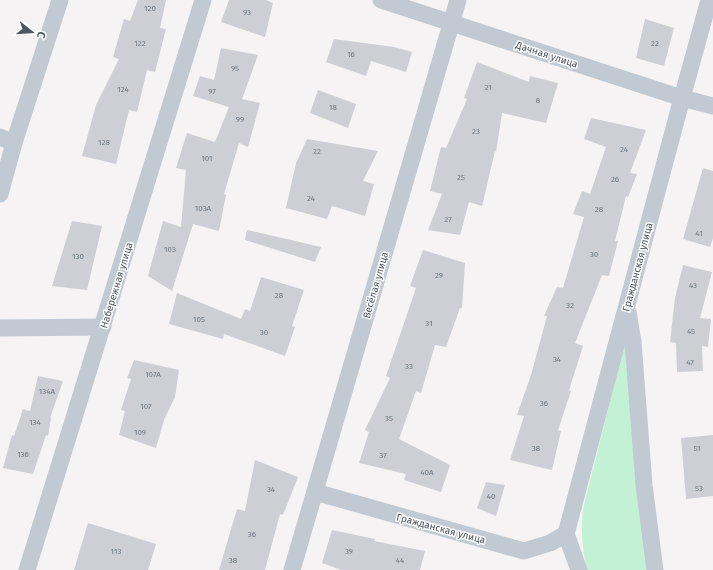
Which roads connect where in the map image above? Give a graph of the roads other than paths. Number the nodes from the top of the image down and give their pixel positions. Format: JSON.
{"nodes":[{"id":1,"x":60,"y":0,"type":"edge"},
{"id":2,"x":203,"y":0,"type":"edge"},
{"id":3,"x":382,"y":0,"type":"edge"},
{"id":4,"x":458,"y":0,"type":"edge"},
{"id":5,"x":709,"y":0,"type":"edge"},
{"id":6,"x":452,"y":23,"type":"junction"},
{"id":7,"x":682,"y":98,"type":"junction"},
{"id":8,"x":713,"y":106,"type":"edge"},
{"id":9,"x":7,"y":140,"type":"edge"},
{"id":10,"x":0,"y":194,"type":"edge"},
{"id":11,"x":627,"y":306,"type":"junction"},
{"id":12,"x":103,"y":327,"type":"junction"},
{"id":13,"x":0,"y":328,"type":"edge"},
{"id":14,"x":315,"y":492,"type":"junction"},
{"id":15,"x":566,"y":534,"type":"junction"},
{"id":16,"x":27,"y":570,"type":"edge"},
{"id":17,"x":292,"y":570,"type":"edge"},
{"id":18,"x":579,"y":570,"type":"edge"},
{"id":19,"x":655,"y":570,"type":"edge"}],
"edges":[{"from":1,"to":9,"type":"street"},
{"from":2,"to":12,"type":"street","name":"Набережная улица"},
{"from":3,"to":6,"type":"street","name":"Дачная улица"},
{"from":4,"to":6,"type":"street","name":"Весёлая улица"},
{"from":5,"to":7,"type":"street","name":"Гражданская улица"},
{"from":6,"to":7,"type":"street","name":"Дачная улица"},
{"from":6,"to":14,"type":"street","name":"Весёлая улица"},
{"from":7,"to":8,"type":"street","name":"Дачная улица"},
{"from":7,"to":11,"type":"street","name":"Гражданская улица"},
{"from":9,"to":10,"type":"street"},
{"from":11,"to":15,"type":"street","name":"Гражданская улица"},
{"from":11,"to":19,"type":"street"},
{"from":12,"to":13,"type":"street"},
{"from":12,"to":16,"type":"street","name":"Набережная улица"},
{"from":14,"to":15,"type":"street","name":"Гражданская улица"},
{"from":14,"to":17,"type":"street","name":"Весёлая улица"},
{"from":15,"to":18,"type":"street"}]}
